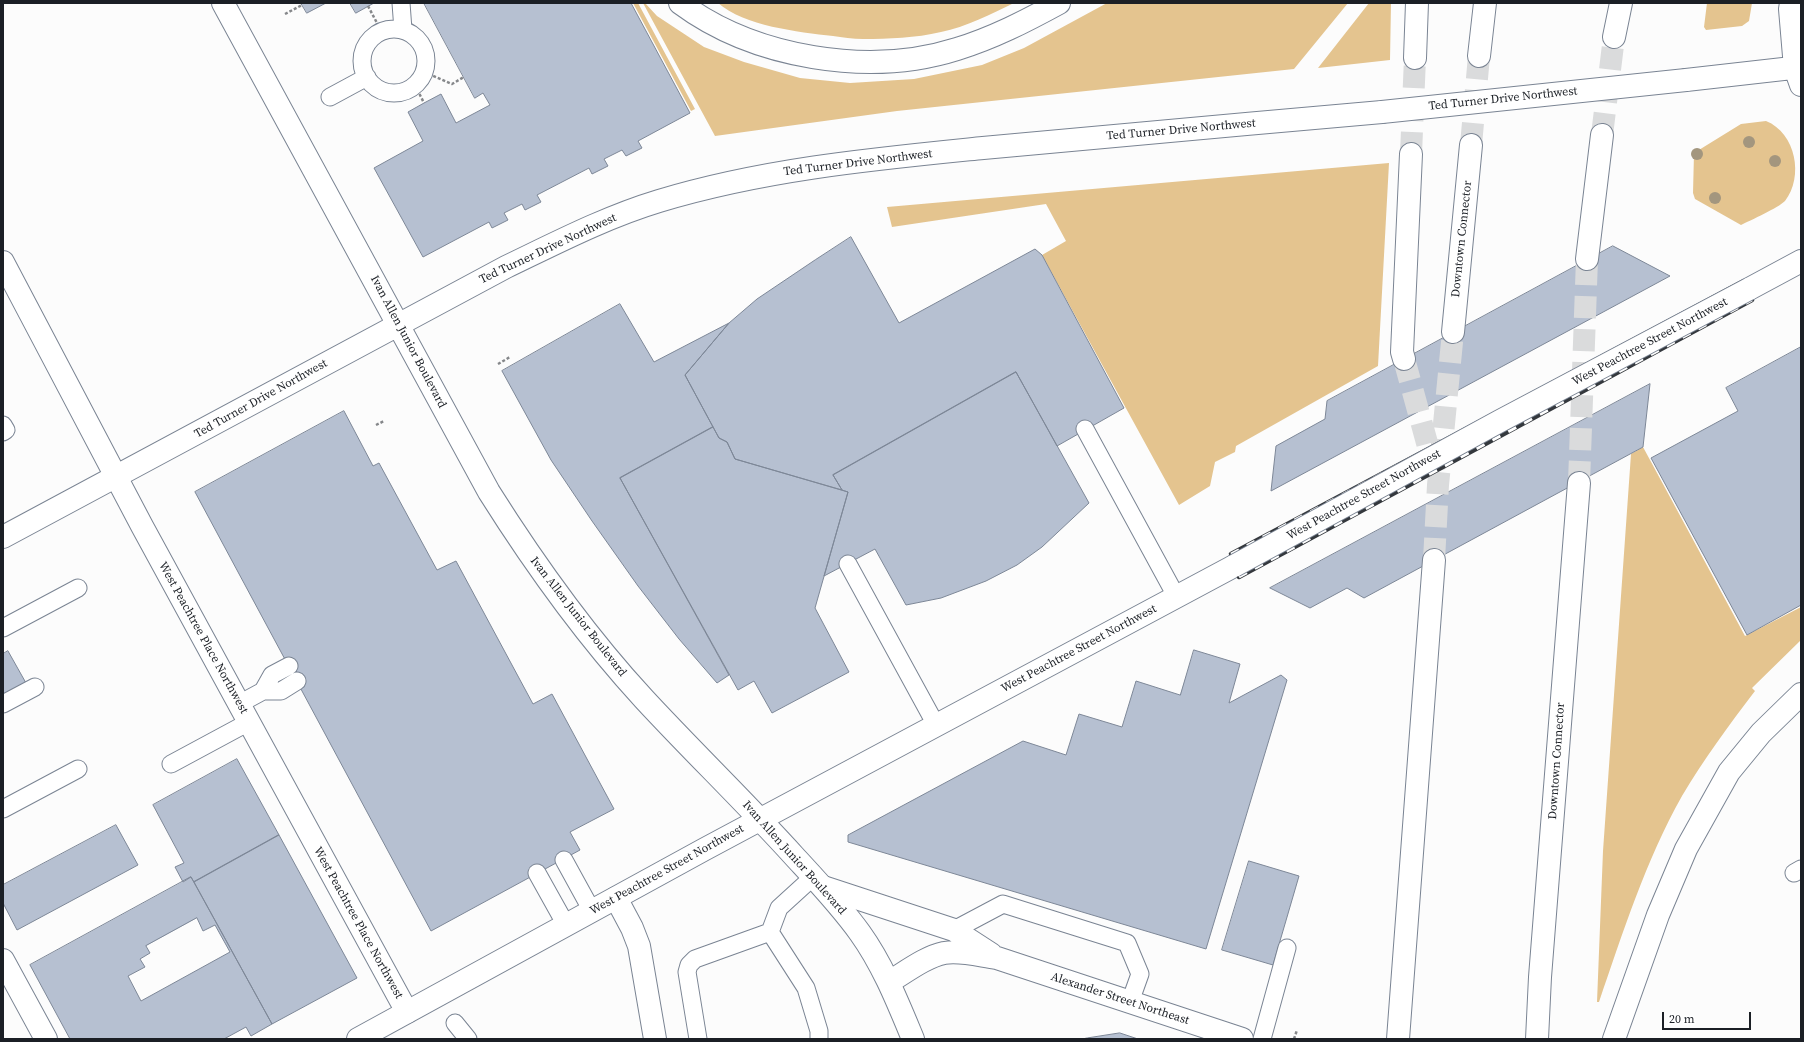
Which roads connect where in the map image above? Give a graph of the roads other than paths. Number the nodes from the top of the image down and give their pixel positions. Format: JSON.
{"nodes":[{"id":1,"x":223,"y":3,"type":"edge"},
{"id":2,"x":402,"y":3,"type":"edge"},
{"id":3,"x":680,"y":3,"type":"edge"},
{"id":4,"x":1059,"y":3,"type":"edge"},
{"id":5,"x":1417,"y":3,"type":"edge"},
{"id":6,"x":1484,"y":3,"type":"edge"},
{"id":7,"x":1621,"y":3,"type":"edge"},
{"id":8,"x":1791,"y":3,"type":"edge"},
{"id":9,"x":403,"y":30,"type":"junction"},
{"id":10,"x":1614,"y":36,"type":"tunnel mouth"},
{"id":11,"x":1480,"y":56,"type":"tunnel mouth"},
{"id":12,"x":1415,"y":58,"type":"tunnel mouth"},
{"id":13,"x":1799,"y":73,"type":"edge"},
{"id":14,"x":367,"y":77,"type":"junction"},
{"id":15,"x":330,"y":97,"type":"dead end"},
{"id":16,"x":1602,"y":135,"type":"tunnel mouth"},
{"id":17,"x":1471,"y":145,"type":"tunnel mouth"},
{"id":18,"x":1410,"y":154,"type":"tunnel mouth"},
{"id":19,"x":1588,"y":259,"type":"tunnel mouth"},
{"id":20,"x":1801,"y":261,"type":"edge"},
{"id":21,"x":3,"y":262,"type":"edge"},
{"id":22,"x":399,"y":324,"type":"junction"},
{"id":23,"x":1453,"y":332,"type":"tunnel mouth"},
{"id":24,"x":1404,"y":359,"type":"tunnel mouth"},
{"id":25,"x":3,"y":425,"type":"edge"},
{"id":26,"x":1085,"y":429,"type":"dead end"},
{"id":27,"x":3,"y":432,"type":"edge"},
{"id":28,"x":116,"y":477,"type":"junction"},
{"id":29,"x":1579,"y":483,"type":"tunnel mouth"},
{"id":30,"x":3,"y":537,"type":"edge"},
{"id":31,"x":1434,"y":560,"type":"tunnel mouth"},
{"id":32,"x":848,"y":564,"type":"dead end"},
{"id":33,"x":78,"y":588,"type":"dead end"},
{"id":34,"x":1176,"y":596,"type":"junction"},
{"id":35,"x":3,"y":628,"type":"edge"},
{"id":36,"x":289,"y":666,"type":"dead end"},
{"id":37,"x":297,"y":682,"type":"dead end"},
{"id":38,"x":34,"y":687,"type":"dead end"},
{"id":39,"x":263,"y":691,"type":"junction"},
{"id":40,"x":1801,"y":694,"type":"edge"},
{"id":41,"x":3,"y":704,"type":"edge"},
{"id":42,"x":244,"y":713,"type":"junction"},
{"id":43,"x":936,"y":725,"type":"junction"},
{"id":44,"x":171,"y":764,"type":"dead end"},
{"id":45,"x":78,"y":769,"type":"dead end"},
{"id":46,"x":3,"y":809,"type":"edge"},
{"id":47,"x":761,"y":820,"type":"junction"},
{"id":48,"x":564,"y":860,"type":"dead end"},
{"id":49,"x":537,"y":873,"type":"dead end"},
{"id":50,"x":818,"y":882,"type":"junction"},
{"id":51,"x":616,"y":898,"type":"junction"},
{"id":52,"x":592,"y":911,"type":"junction"},
{"id":53,"x":566,"y":925,"type":"junction"},
{"id":54,"x":954,"y":930,"type":"junction"},
{"id":55,"x":770,"y":932,"type":"junction"},
{"id":56,"x":1287,"y":948,"type":"dead end"},
{"id":57,"x":997,"y":958,"type":"junction"},
{"id":58,"x":3,"y":960,"type":"edge"},
{"id":59,"x":889,"y":982,"type":"junction"},
{"id":60,"x":1130,"y":1002,"type":"junction"},
{"id":61,"x":407,"y":1012,"type":"junction"},
{"id":62,"x":454,"y":1023,"type":"dead end"},
{"id":63,"x":46,"y":1039,"type":"edge"},
{"id":64,"x":358,"y":1039,"type":"edge"},
{"id":65,"x":468,"y":1039,"type":"edge"},
{"id":66,"x":655,"y":1039,"type":"edge"},
{"id":67,"x":698,"y":1039,"type":"edge"},
{"id":68,"x":818,"y":1039,"type":"edge"},
{"id":69,"x":913,"y":1039,"type":"edge"},
{"id":70,"x":1242,"y":1039,"type":"edge"},
{"id":71,"x":1262,"y":1039,"type":"edge"},
{"id":72,"x":1398,"y":1039,"type":"edge"},
{"id":73,"x":1537,"y":1039,"type":"edge"},
{"id":74,"x":1614,"y":1039,"type":"edge"}],
"edges":[{"from":1,"to":22,"type":"main road","name":"Ivan Allen Junior Boulevard"},
{"from":2,"to":9,"type":"lane"},
{"from":3,"to":4,"type":"main road"},
{"from":5,"to":12,"type":"main road"},
{"from":6,"to":11,"type":"main road"},
{"from":7,"to":10,"type":"main road"},
{"from":8,"to":13,"type":"main road"},
{"from":9,"to":14,"type":"lane"},
{"from":9,"to":14,"type":"lane"},
{"from":13,"to":22,"type":"main road","name":"Ted Turner Drive Northwest","bridge":true},
{"from":14,"to":15,"type":"lane"},
{"from":16,"to":19,"type":"main road"},
{"from":17,"to":23,"type":"main road","name":"Downtown Connector"},
{"from":18,"to":24,"type":"main road"},
{"from":20,"to":34,"type":"main road","name":"West Peachtree Street Northwest","bridge":true},
{"from":21,"to":28,"type":"main road","name":"West Peachtree Place Northwest"},
{"from":22,"to":28,"type":"main road","name":"Ted Turner Drive Northwest"},
{"from":22,"to":47,"type":"main road","name":"Ivan Allen Junior Boulevard"},
{"from":25,"to":27,"type":"lane"},
{"from":26,"to":34,"type":"lane"},
{"from":28,"to":30,"type":"main road","name":"Ted Turner Drive Northwest"},
{"from":28,"to":42,"type":"main road","name":"West Peachtree Place Northwest"},
{"from":29,"to":73,"type":"main road","name":"Downtown Connector"},
{"from":31,"to":72,"type":"main road"},
{"from":32,"to":43,"type":"lane"},
{"from":33,"to":35,"type":"lane"},
{"from":34,"to":43,"type":"main road","name":"West Peachtree Street Northwest"},
{"from":36,"to":39,"type":"lane"},
{"from":37,"to":39,"type":"lane"},
{"from":38,"to":41,"type":"lane"},
{"from":39,"to":42,"type":"lane"},
{"from":40,"to":74,"type":"main road"},
{"from":42,"to":44,"type":"lane"},
{"from":42,"to":61,"type":"main road","name":"West Peachtree Place Northwest"},
{"from":43,"to":47,"type":"main road","name":"West Peachtree Street Northwest"},
{"from":45,"to":46,"type":"lane"},
{"from":47,"to":50,"type":"main road","name":"Ivan Allen Junior Boulevard"},
{"from":47,"to":51,"type":"main road","name":"West Peachtree Street Northwest"},
{"from":48,"to":52,"type":"lane"},
{"from":49,"to":53,"type":"lane"},
{"from":50,"to":54,"type":"main road","name":"Alexander Street Northeast"},
{"from":50,"to":55,"type":"lane"},
{"from":50,"to":59,"type":"main road","name":"Ivan Allen Junior Boulevard"},
{"from":51,"to":52,"type":"main road","name":"West Peachtree Street Northwest"},
{"from":51,"to":66,"type":"main road"},
{"from":52,"to":53,"type":"main road","name":"West Peachtree Street Northwest"},
{"from":53,"to":61,"type":"main road","name":"West Peachtree Street Northwest"},
{"from":54,"to":57,"type":"main road","name":"Alexander Street Northeast"},
{"from":54,"to":60,"type":"lane"},
{"from":55,"to":67,"type":"lane"},
{"from":55,"to":68,"type":"lane"},
{"from":56,"to":71,"type":"lane"},
{"from":57,"to":59,"type":"main road","name":"Alexander Street Northeast"},
{"from":57,"to":60,"type":"main road","name":"Alexander Street Northeast"},
{"from":58,"to":63,"type":"main road"},
{"from":59,"to":69,"type":"main road","name":"Ivan Allen Junior Boulevard"},
{"from":60,"to":70,"type":"main road","name":"Alexander Street Northeast"},
{"from":61,"to":64,"type":"main road","name":"West Peachtree Street Northwest"},
{"from":62,"to":65,"type":"lane"}]}
